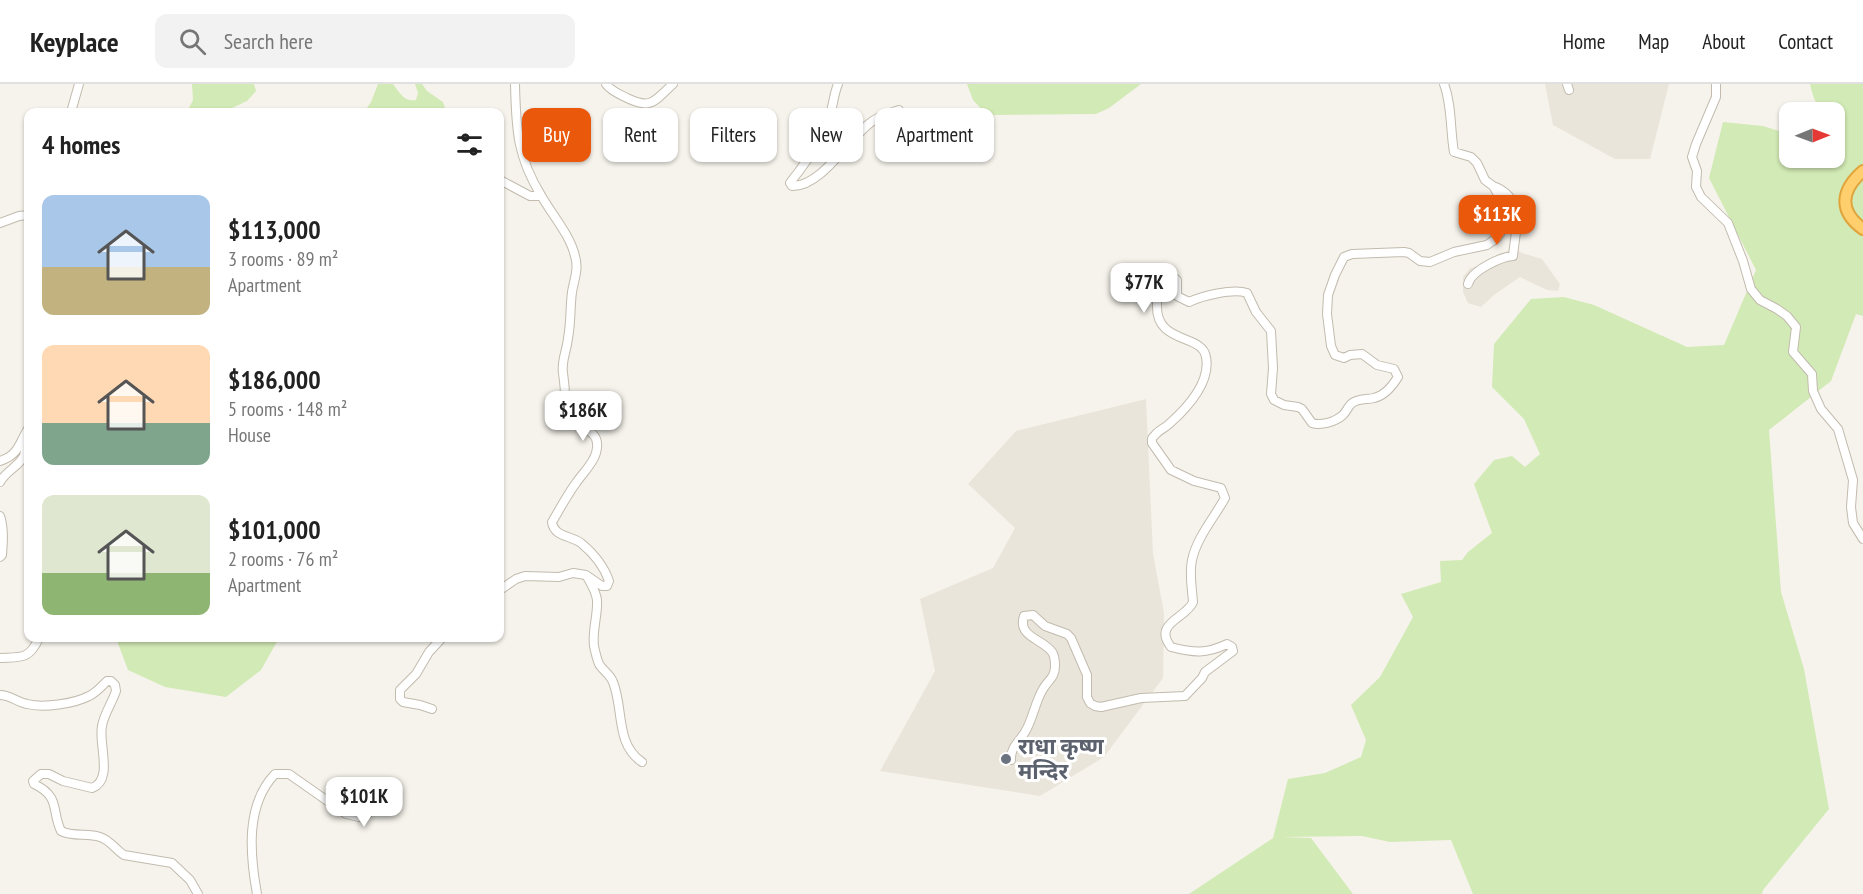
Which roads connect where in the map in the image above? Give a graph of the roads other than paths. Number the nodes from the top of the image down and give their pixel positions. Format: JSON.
{"nodes":[{"id":1,"x":79,"y":84,"type":"edge"},
{"id":2,"x":515,"y":84,"type":"edge"},
{"id":3,"x":606,"y":84,"type":"edge"},
{"id":4,"x":673,"y":84,"type":"edge"},
{"id":5,"x":838,"y":84,"type":"edge"},
{"id":6,"x":1444,"y":84,"type":"edge"},
{"id":7,"x":1716,"y":84,"type":"edge"},
{"id":8,"x":72,"y":108,"type":"edge"},
{"id":9,"x":875,"y":120,"type":"edge"},
{"id":10,"x":1863,"y":171,"type":"edge"},
{"id":11,"x":504,"y":182,"type":"edge"},
{"id":12,"x":1493,"y":186,"type":"junction"},
{"id":13,"x":541,"y":196,"type":"junction"},
{"id":14,"x":24,"y":216,"type":"edge"},
{"id":15,"x":0,"y":224,"type":"edge"},
{"id":16,"x":1863,"y":229,"type":"edge"},
{"id":17,"x":1468,"y":284,"type":"dead end"},
{"id":18,"x":24,"y":437,"type":"edge"},
{"id":19,"x":24,"y":456,"type":"edge"},
{"id":20,"x":0,"y":461,"type":"edge"},
{"id":21,"x":0,"y":482,"type":"edge"},
{"id":22,"x":0,"y":516,"type":"edge"},
{"id":23,"x":1863,"y":540,"type":"edge"},
{"id":24,"x":0,"y":557,"type":"edge"},
{"id":25,"x":586,"y":575,"type":"junction"},
{"id":26,"x":504,"y":587,"type":"edge"},
{"id":27,"x":37,"y":642,"type":"edge"},
{"id":28,"x":438,"y":642,"type":"edge"},
{"id":29,"x":0,"y":658,"type":"edge"},
{"id":30,"x":0,"y":695,"type":"edge"},
{"id":31,"x":432,"y":709,"type":"dead end"},
{"id":32,"x":1011,"y":760,"type":"dead end"},
{"id":33,"x":642,"y":762,"type":"dead end"},
{"id":34,"x":393,"y":793,"type":"dead end"},
{"id":35,"x":198,"y":894,"type":"edge"},
{"id":36,"x":257,"y":894,"type":"edge"}],
"edges":[{"from":1,"to":8,"type":"street"},
{"from":2,"to":13,"type":"street"},
{"from":3,"to":4,"type":"street"},
{"from":5,"to":9,"type":"street"},
{"from":6,"to":12,"type":"street"},
{"from":7,"to":23,"type":"street"},
{"from":10,"to":16,"type":"highway"},
{"from":11,"to":13,"type":"street"},
{"from":12,"to":17,"type":"street"},
{"from":12,"to":32,"type":"street"},
{"from":13,"to":25,"type":"street"},
{"from":14,"to":15,"type":"street"},
{"from":18,"to":20,"type":"street"},
{"from":19,"to":21,"type":"street"},
{"from":22,"to":24,"type":"street"},
{"from":25,"to":26,"type":"street"},
{"from":25,"to":33,"type":"street"},
{"from":27,"to":29,"type":"street"},
{"from":28,"to":31,"type":"street"},
{"from":30,"to":35,"type":"street"},
{"from":34,"to":36,"type":"street"}]}
